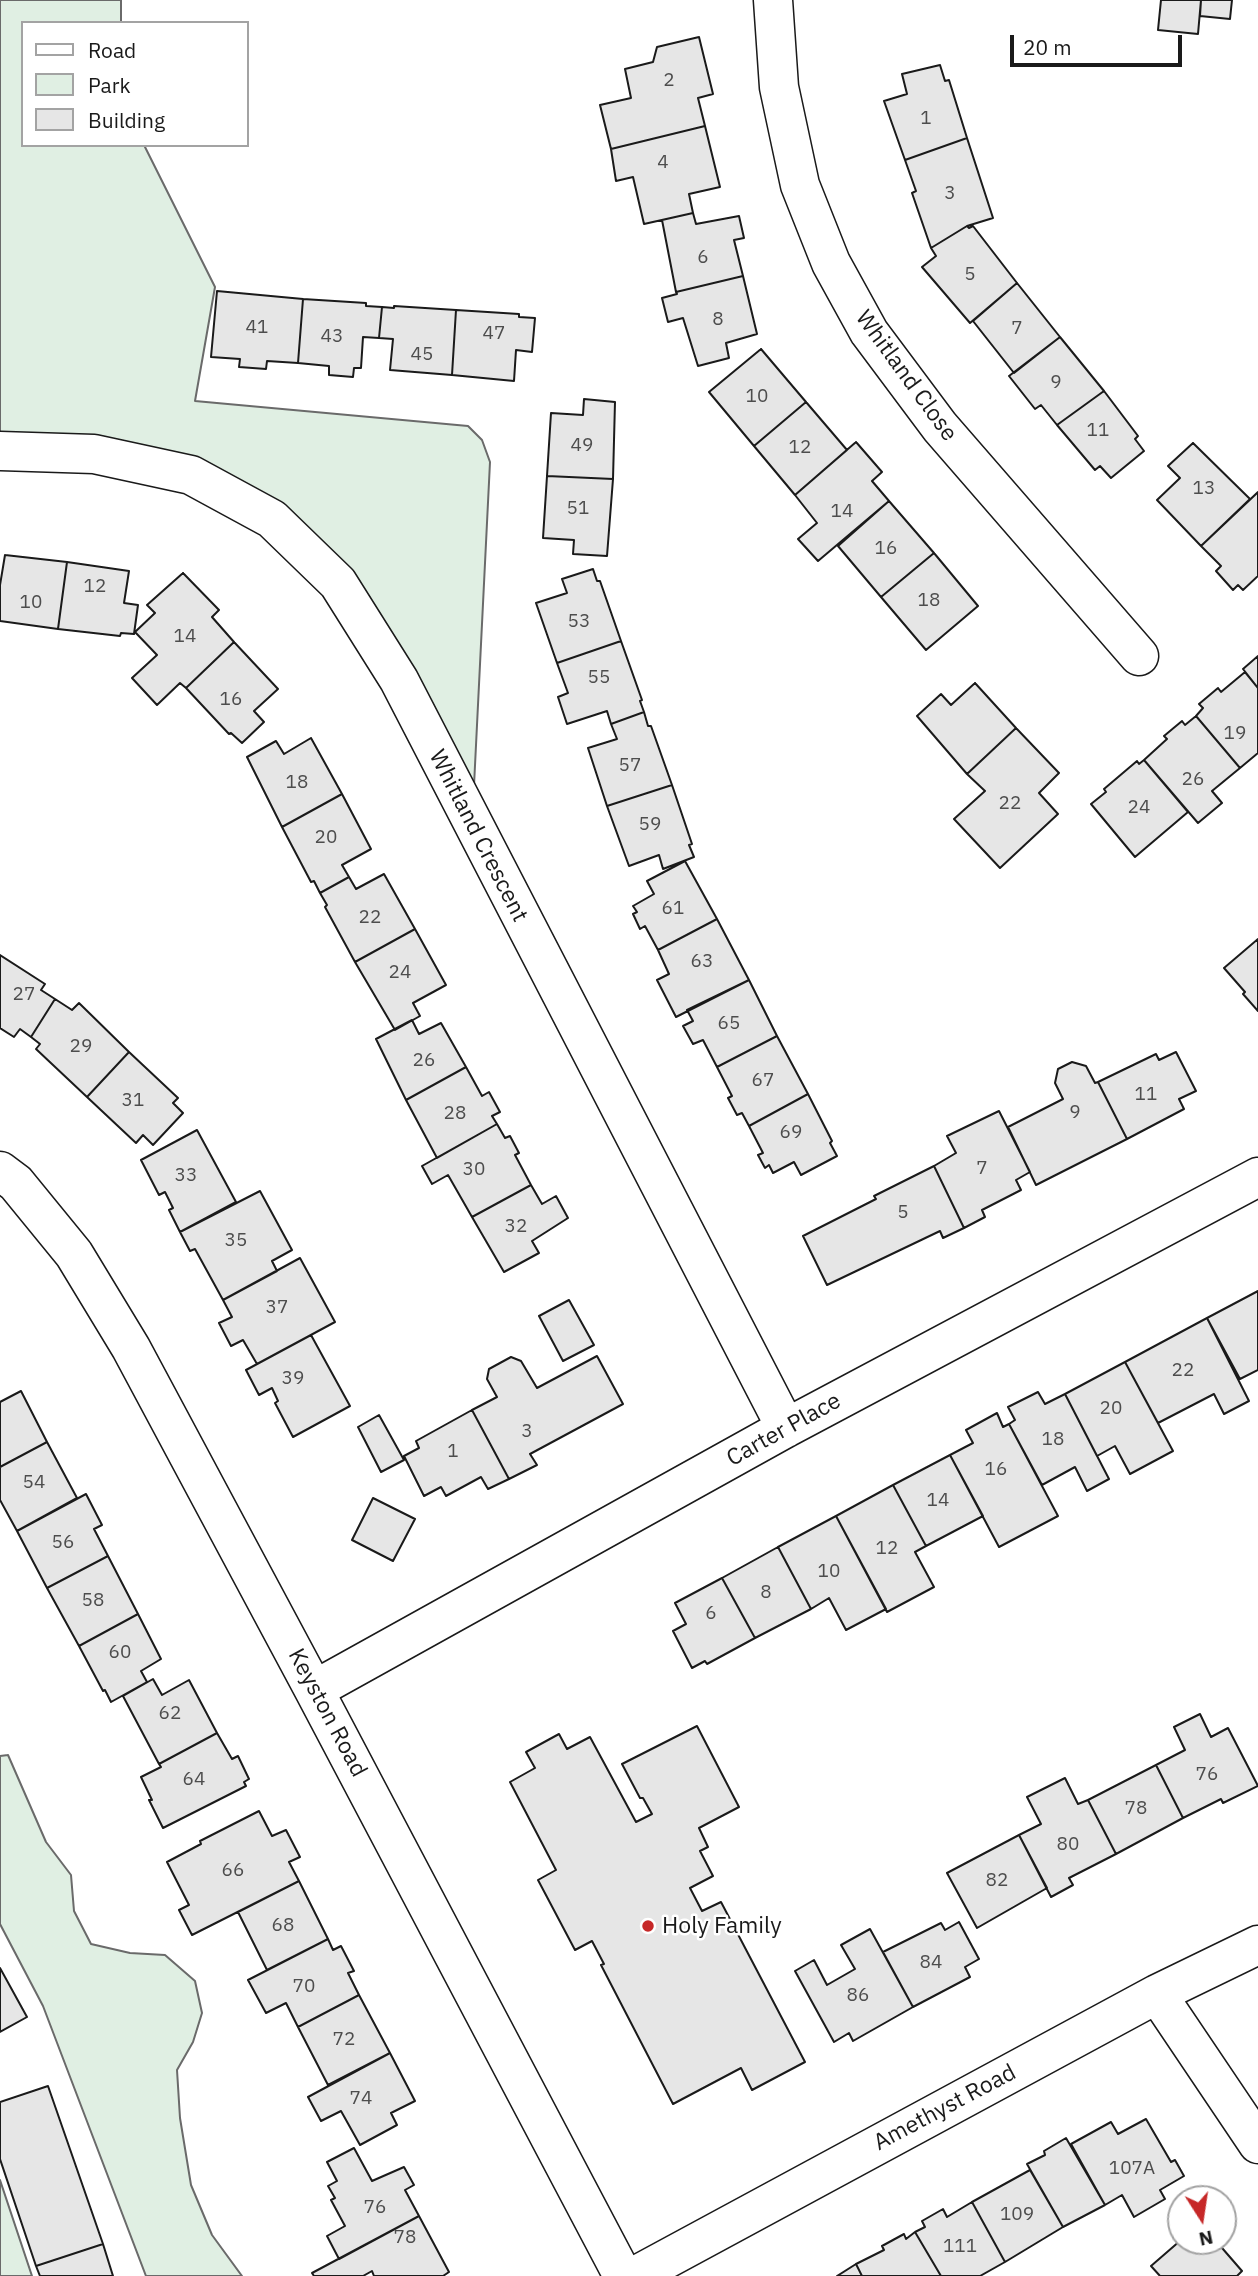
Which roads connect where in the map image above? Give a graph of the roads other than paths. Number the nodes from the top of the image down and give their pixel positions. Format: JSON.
{"nodes":[{"id":1,"x":773,"y":0,"type":"edge"},
{"id":2,"x":0,"y":451,"type":"edge"},
{"id":3,"x":1139,"y":656,"type":"dead end"},
{"id":4,"x":0,"y":1171,"type":"edge"},
{"id":5,"x":1258,"y":1177,"type":"edge"},
{"id":6,"x":786,"y":1428,"type":"junction"},
{"id":7,"x":314,"y":1690,"type":"junction"},
{"id":8,"x":1258,"y":1945,"type":"edge"},
{"id":9,"x":1157,"y":1994,"type":"junction"},
{"id":10,"x":1258,"y":2144,"type":"edge"},
{"id":11,"x":623,"y":2276,"type":"edge"},
{"id":12,"x":635,"y":2276,"type":"edge"}],
"edges":[{"from":1,"to":3,"type":"street","name":"Whitland Close"},
{"from":2,"to":6,"type":"street","name":"Whitland Crescent"},
{"from":4,"to":7,"type":"street","name":"Keyston Road"},
{"from":5,"to":6,"type":"street","name":"Carter Place"},
{"from":6,"to":7,"type":"street","name":"Carter Place"},
{"from":7,"to":11,"type":"street","name":"Keyston Road"},
{"from":8,"to":9,"type":"street","name":"Amethyst Road"},
{"from":9,"to":10,"type":"street"},
{"from":9,"to":12,"type":"street","name":"Amethyst Road"}]}
